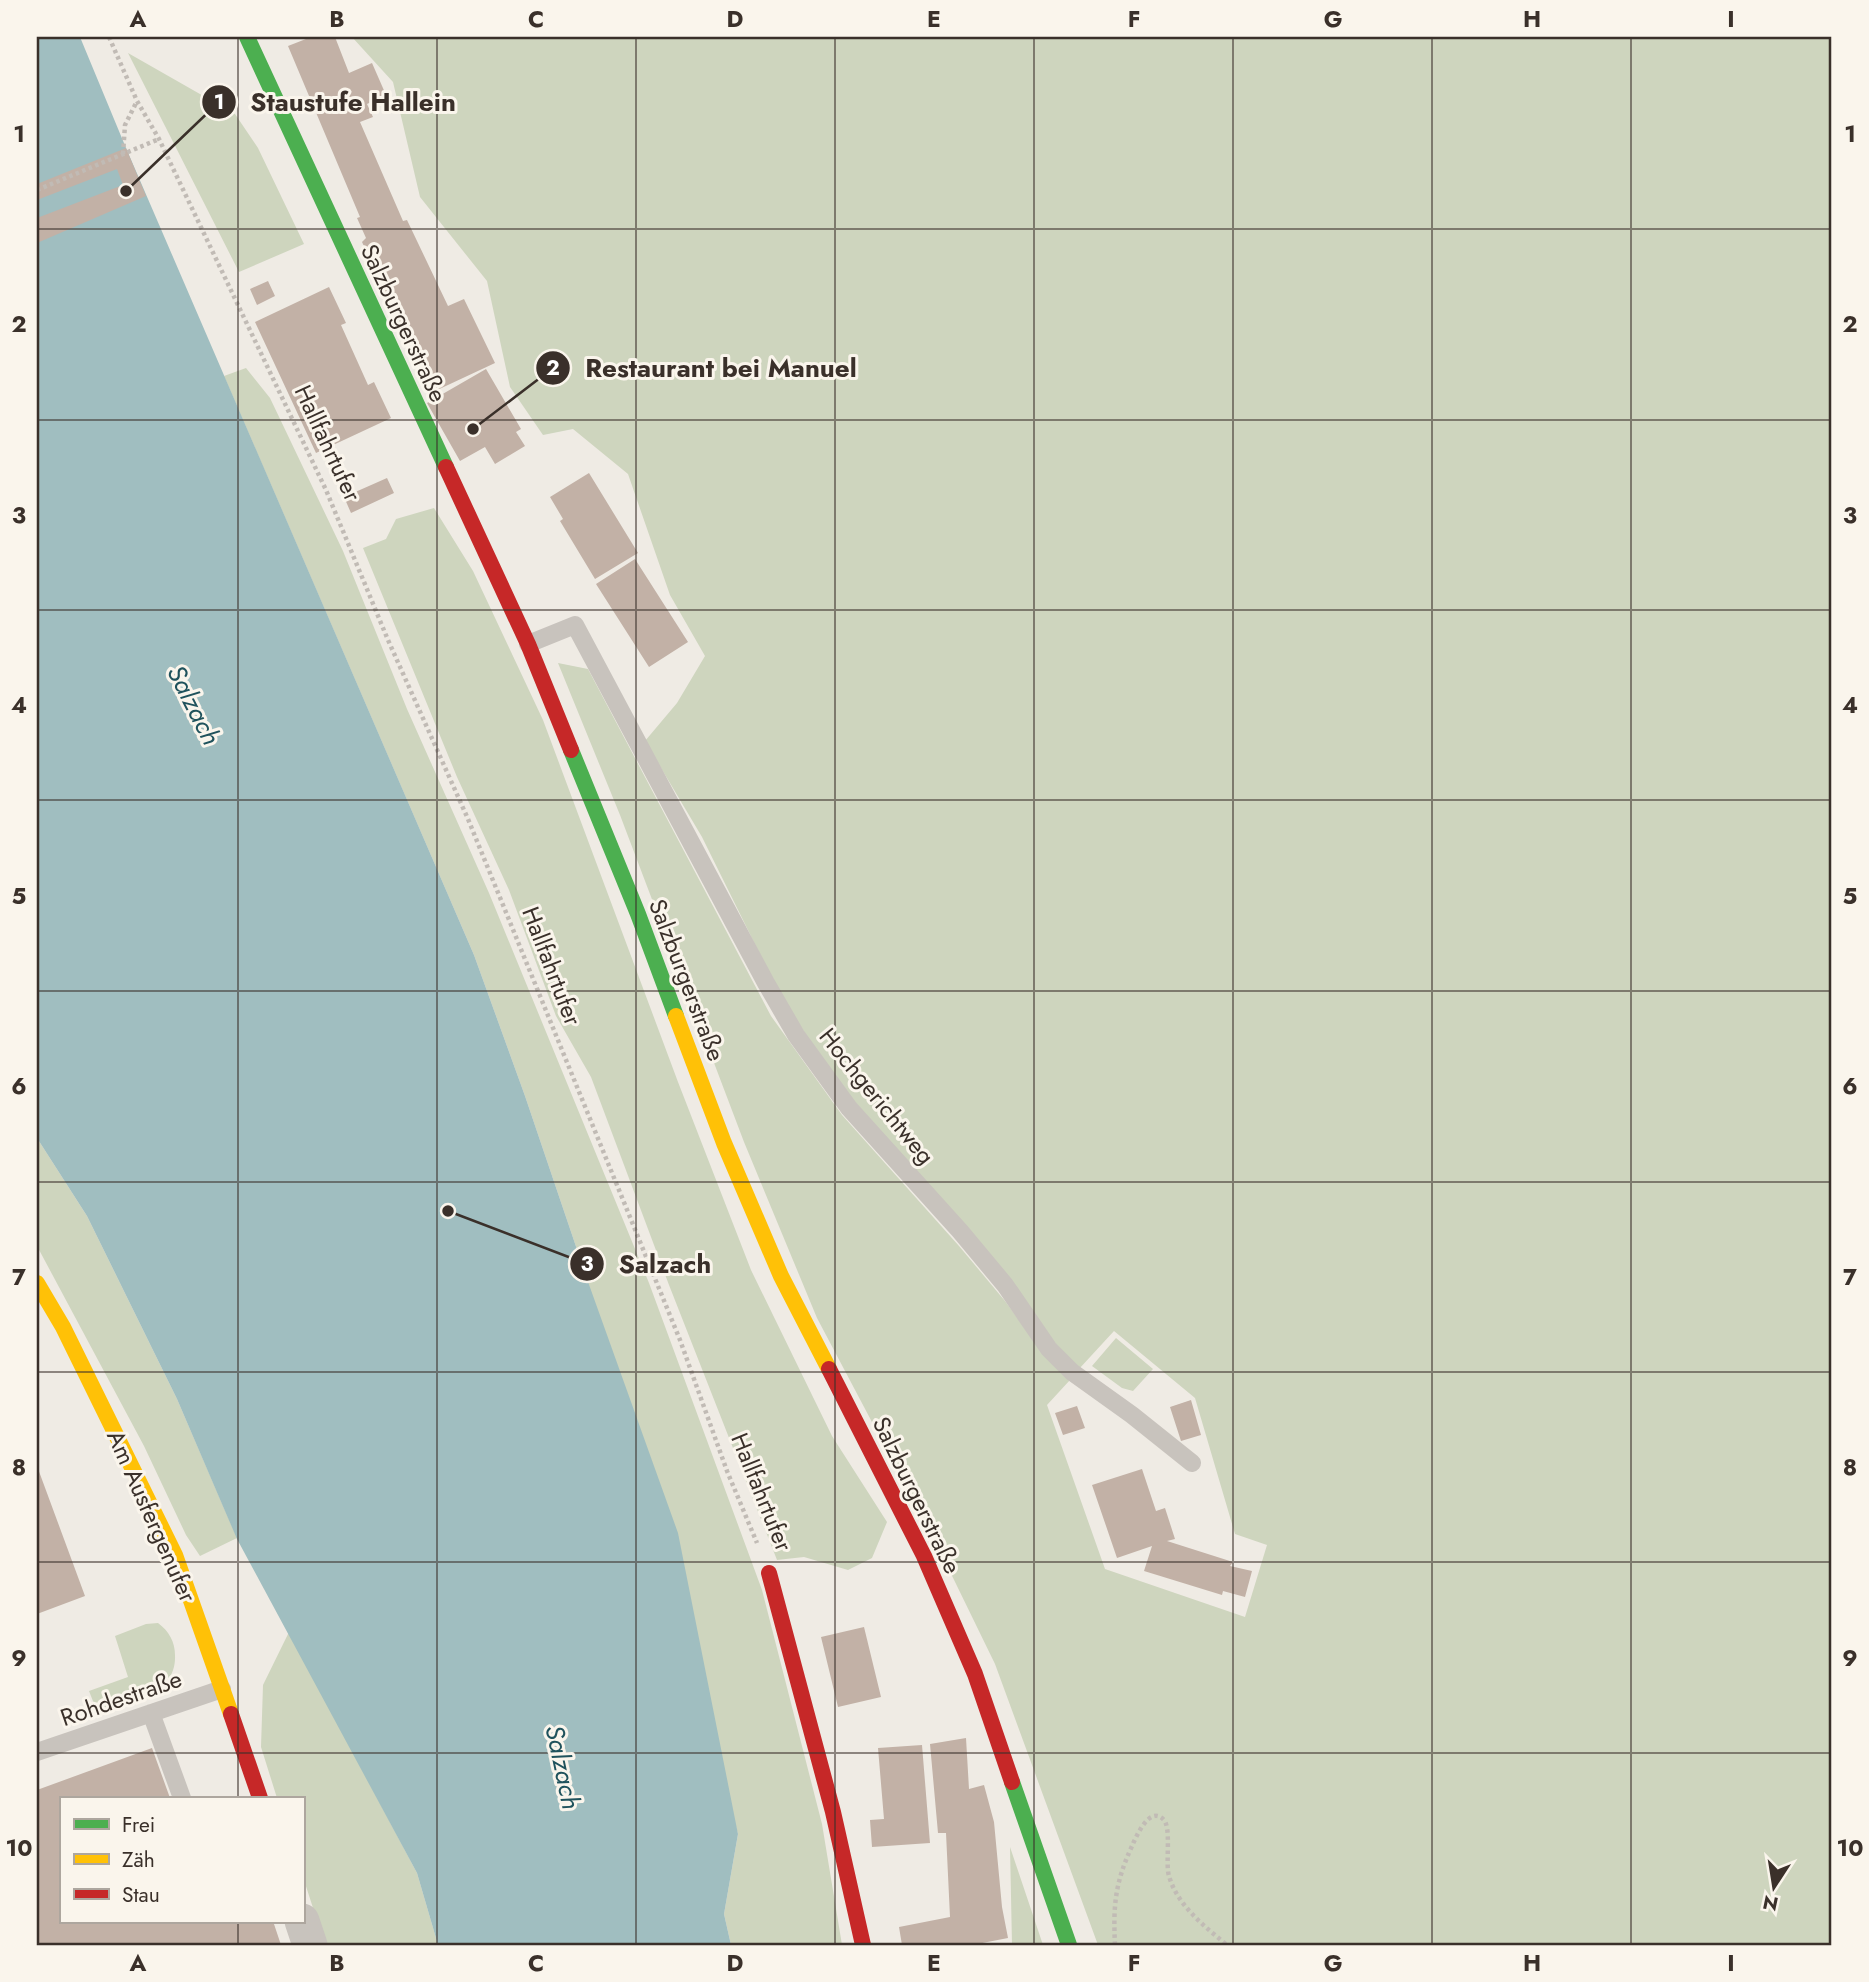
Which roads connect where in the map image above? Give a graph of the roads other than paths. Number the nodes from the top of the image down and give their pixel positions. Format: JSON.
{"nodes":[{"id":1,"x":247,"y":37,"type":"edge"},
{"id":2,"x":528,"y":643,"type":"junction"},
{"id":3,"x":37,"y":1283,"type":"edge"},
{"id":4,"x":1192,"y":1463,"type":"dead end"},
{"id":5,"x":769,"y":1573,"type":"road end"},
{"id":6,"x":222,"y":1689,"type":"junction"},
{"id":7,"x":151,"y":1713,"type":"junction"},
{"id":8,"x":37,"y":1752,"type":"edge"},
{"id":9,"x":182,"y":1797,"type":"edge"},
{"id":10,"x":260,"y":1797,"type":"edge"},
{"id":11,"x":303,"y":1923,"type":"edge"},
{"id":12,"x":310,"y":1945,"type":"edge"},
{"id":13,"x":863,"y":1945,"type":"edge"},
{"id":14,"x":1069,"y":1945,"type":"edge"}],
"edges":[{"from":1,"to":2,"type":"main road","name":"Salzburgerstraße"},
{"from":2,"to":4,"type":"lane","name":"Hochgerichtweg"},
{"from":2,"to":14,"type":"main road","name":"Salzburgerstraße"},
{"from":3,"to":6,"type":"main road","name":"Am Ausfergenufer"},
{"from":5,"to":13,"type":"main road","name":"Hallfahrtufer"},
{"from":6,"to":7,"type":"lane","name":"Rohdestraße"},
{"from":6,"to":10,"type":"main road","name":"Am Ausfergenufer"},
{"from":7,"to":8,"type":"lane","name":"Rohdestraße"},
{"from":7,"to":9,"type":"lane"},
{"from":11,"to":12,"type":"street"}]}
